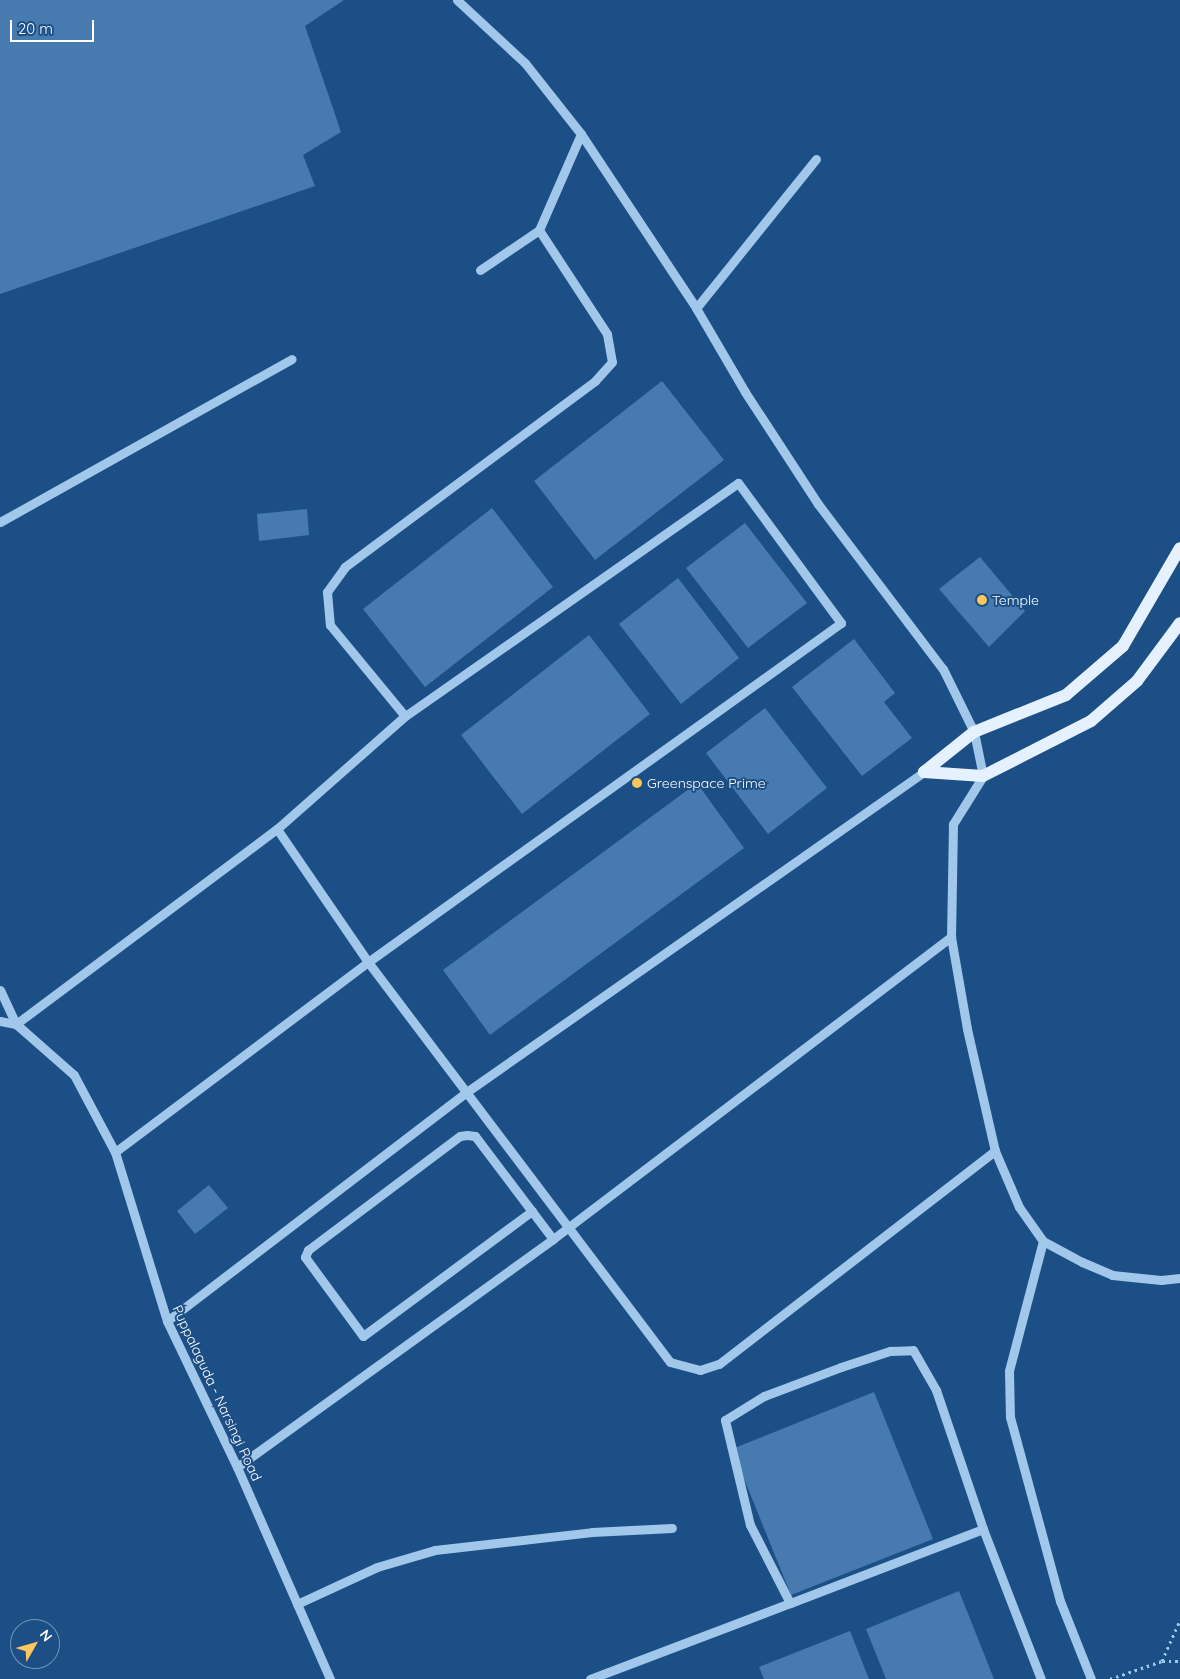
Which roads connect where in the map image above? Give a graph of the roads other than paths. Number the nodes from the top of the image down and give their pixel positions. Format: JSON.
{"nodes":[{"id":1,"x":457,"y":0,"type":"edge"},
{"id":2,"x":581,"y":134,"type":"junction"},
{"id":3,"x":816,"y":159,"type":"dead end"},
{"id":4,"x":539,"y":230,"type":"junction"},
{"id":5,"x":480,"y":270,"type":"dead end"},
{"id":6,"x":696,"y":308,"type":"junction"},
{"id":7,"x":292,"y":359,"type":"dead end"},
{"id":8,"x":0,"y":522,"type":"edge"},
{"id":9,"x":1180,"y":548,"type":"edge"},
{"id":10,"x":1180,"y":623,"type":"edge"},
{"id":11,"x":405,"y":716,"type":"junction"},
{"id":12,"x":974,"y":732,"type":"junction"},
{"id":13,"x":924,"y":772,"type":"junction"},
{"id":14,"x":983,"y":776,"type":"junction"},
{"id":15,"x":277,"y":829,"type":"junction"},
{"id":16,"x":951,"y":938,"type":"junction"},
{"id":17,"x":368,"y":962,"type":"junction"},
{"id":18,"x":0,"y":990,"type":"edge"},
{"id":19,"x":0,"y":1021,"type":"edge"},
{"id":20,"x":16,"y":1024,"type":"junction"},
{"id":21,"x":468,"y":1091,"type":"junction"},
{"id":22,"x":995,"y":1151,"type":"junction"},
{"id":23,"x":115,"y":1152,"type":"junction"},
{"id":24,"x":532,"y":1211,"type":"junction"},
{"id":25,"x":568,"y":1228,"type":"junction"},
{"id":26,"x":553,"y":1239,"type":"junction"},
{"id":27,"x":1043,"y":1241,"type":"junction"},
{"id":28,"x":1180,"y":1278,"type":"edge"},
{"id":29,"x":167,"y":1321,"type":"junction"},
{"id":30,"x":236,"y":1467,"type":"junction"},
{"id":31,"x":672,"y":1528,"type":"dead end"},
{"id":32,"x":983,"y":1529,"type":"junction"},
{"id":33,"x":790,"y":1603,"type":"junction"},
{"id":34,"x":297,"y":1604,"type":"junction"},
{"id":35,"x":330,"y":1679,"type":"edge"},
{"id":36,"x":590,"y":1679,"type":"edge"},
{"id":37,"x":1042,"y":1679,"type":"edge"},
{"id":38,"x":1091,"y":1679,"type":"edge"}],
"edges":[{"from":1,"to":2,"type":"street"},
{"from":2,"to":4,"type":"street"},
{"from":2,"to":6,"type":"street"},
{"from":3,"to":6,"type":"street"},
{"from":4,"to":5,"type":"street"},
{"from":4,"to":11,"type":"street"},
{"from":6,"to":12,"type":"street"},
{"from":7,"to":8,"type":"street"},
{"from":9,"to":12,"type":"main road"},
{"from":10,"to":14,"type":"main road"},
{"from":11,"to":15,"type":"street"},
{"from":11,"to":17,"type":"street"},
{"from":12,"to":13,"type":"main road"},
{"from":12,"to":14,"type":"street"},
{"from":13,"to":14,"type":"main road"},
{"from":13,"to":21,"type":"street"},
{"from":14,"to":16,"type":"street"},
{"from":15,"to":17,"type":"street"},
{"from":15,"to":20,"type":"street"},
{"from":16,"to":22,"type":"street"},
{"from":16,"to":25,"type":"street"},
{"from":17,"to":21,"type":"street"},
{"from":17,"to":23,"type":"street"},
{"from":18,"to":20,"type":"street"},
{"from":19,"to":20,"type":"street"},
{"from":20,"to":23,"type":"street","name":"Puppalaguda - Narsingi Road"},
{"from":21,"to":25,"type":"street"},
{"from":21,"to":29,"type":"street"},
{"from":22,"to":25,"type":"street"},
{"from":22,"to":27,"type":"street"},
{"from":23,"to":29,"type":"street","name":"Puppalaguda - Narsingi Road"},
{"from":24,"to":24,"type":"street"},
{"from":24,"to":26,"type":"street"},
{"from":25,"to":26,"type":"street"},
{"from":26,"to":30,"type":"street"},
{"from":27,"to":28,"type":"street"},
{"from":27,"to":38,"type":"street"},
{"from":29,"to":30,"type":"street","name":"Puppalaguda - Narsingi Road"},
{"from":30,"to":34,"type":"street","name":"Puppalaguda - Narsingi Road"},
{"from":31,"to":34,"type":"street"},
{"from":32,"to":33,"type":"street"},
{"from":32,"to":33,"type":"street"},
{"from":32,"to":37,"type":"street"},
{"from":33,"to":36,"type":"street"},
{"from":34,"to":35,"type":"street","name":"Puppalaguda - Narsingi Road"}]}
